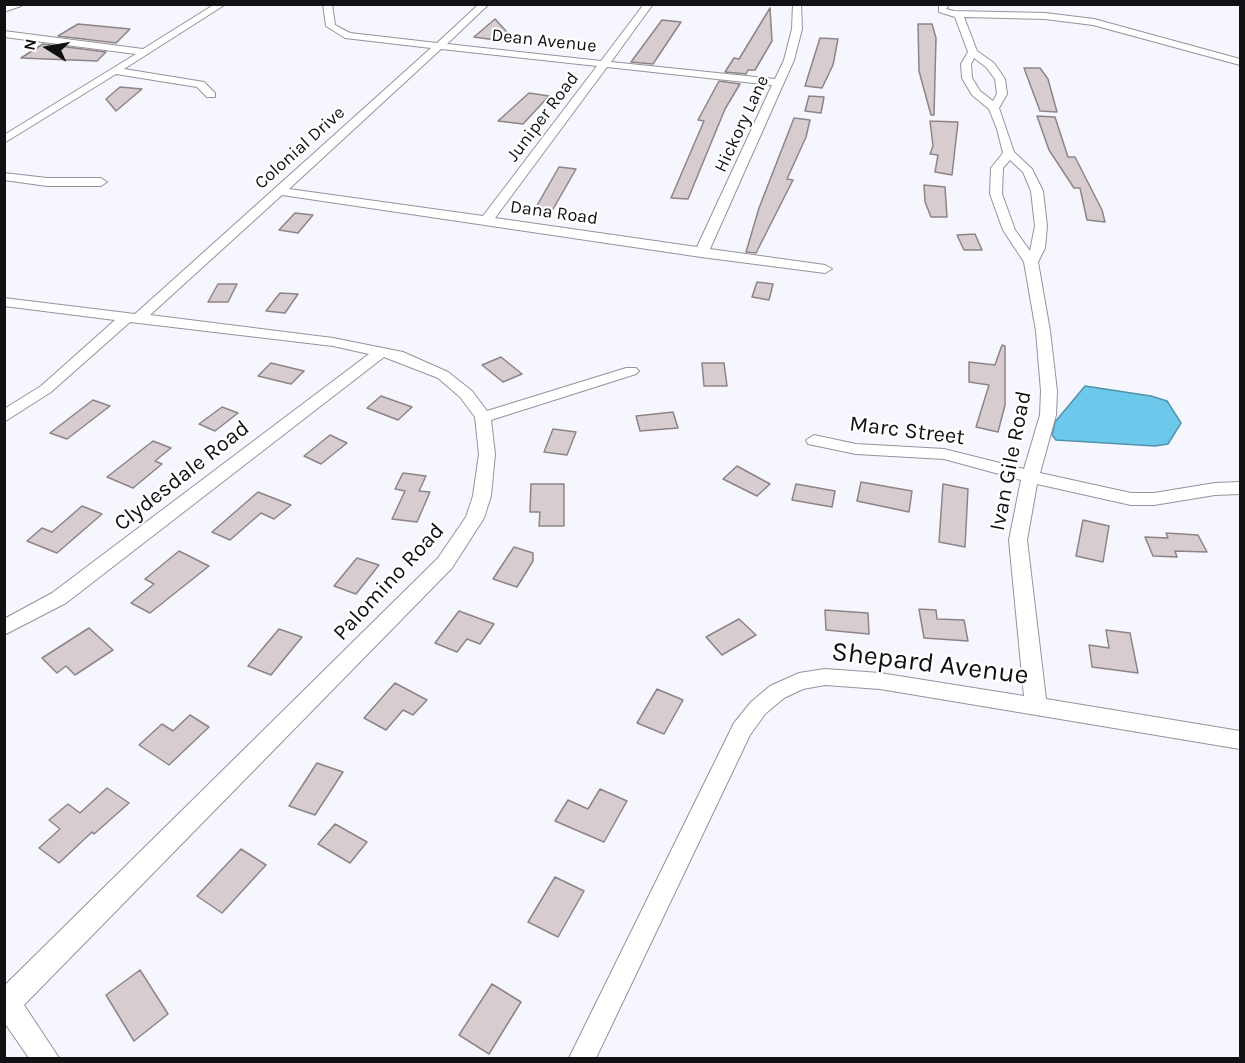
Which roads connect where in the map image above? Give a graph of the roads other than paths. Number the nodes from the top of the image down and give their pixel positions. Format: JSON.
{"nodes":[{"id":1,"x":18,"y":4,"type":"edge"},
{"id":2,"x":222,"y":4,"type":"edge"},
{"id":3,"x":327,"y":4,"type":"edge"},
{"id":4,"x":485,"y":4,"type":"edge"},
{"id":5,"x":649,"y":4,"type":"edge"},
{"id":6,"x":797,"y":4,"type":"edge"},
{"id":7,"x":946,"y":4,"type":"edge"},
{"id":8,"x":4,"y":9,"type":"edge"},
{"id":9,"x":962,"y":11,"type":"edge"},
{"id":10,"x":4,"y":34,"type":"edge"},
{"id":11,"x":439,"y":46,"type":"junction"},
{"id":12,"x":145,"y":52,"type":"junction"},
{"id":13,"x":973,"y":52,"type":"junction"},
{"id":14,"x":1240,"y":62,"type":"edge"},
{"id":15,"x":604,"y":64,"type":"junction"},
{"id":16,"x":114,"y":71,"type":"junction"},
{"id":17,"x":779,"y":83,"type":"junction"},
{"id":18,"x":211,"y":94,"type":"dead end"},
{"id":19,"x":994,"y":108,"type":"junction"},
{"id":20,"x":4,"y":140,"type":"edge"},
{"id":21,"x":1009,"y":153,"type":"junction"},
{"id":22,"x":4,"y":176,"type":"edge"},
{"id":23,"x":100,"y":182,"type":"dead end"},
{"id":24,"x":279,"y":191,"type":"junction"},
{"id":25,"x":486,"y":221,"type":"junction"},
{"id":26,"x":701,"y":253,"type":"junction"},
{"id":27,"x":1031,"y":262,"type":"junction"},
{"id":28,"x":825,"y":269,"type":"dead end"},
{"id":29,"x":4,"y":303,"type":"edge"},
{"id":30,"x":133,"y":318,"type":"junction"},
{"id":31,"x":382,"y":351,"type":"junction"},
{"id":32,"x":631,"y":371,"type":"dead end"},
{"id":33,"x":4,"y":417,"type":"edge"},
{"id":34,"x":483,"y":417,"type":"junction"},
{"id":35,"x":814,"y":440,"type":"dead end"},
{"id":36,"x":1030,"y":477,"type":"junction"},
{"id":37,"x":1240,"y":488,"type":"edge"},
{"id":38,"x":4,"y":628,"type":"edge"},
{"id":39,"x":1036,"y":706,"type":"junction"},
{"id":40,"x":1240,"y":740,"type":"edge"},
{"id":41,"x":6,"y":1001,"type":"edge"},
{"id":42,"x":45,"y":1059,"type":"edge"},
{"id":43,"x":582,"y":1059,"type":"edge"}],
"edges":[{"from":1,"to":8,"type":"street"},
{"from":2,"to":12,"type":"street"},
{"from":3,"to":11,"type":"street","name":"Dean Avenue"},
{"from":4,"to":11,"type":"street","name":"Colonial Drive"},
{"from":5,"to":15,"type":"street","name":"Juniper Road"},
{"from":6,"to":17,"type":"street","name":"Hickory Lane"},
{"from":7,"to":9,"type":"street"},
{"from":9,"to":13,"type":"street"},
{"from":9,"to":14,"type":"street"},
{"from":10,"to":12,"type":"street"},
{"from":11,"to":15,"type":"street","name":"Dean Avenue"},
{"from":11,"to":24,"type":"street","name":"Colonial Drive"},
{"from":12,"to":16,"type":"street"},
{"from":13,"to":19,"type":"street","name":"Ivan Gile Road"},
{"from":13,"to":19,"type":"street"},
{"from":15,"to":17,"type":"street","name":"Dean Avenue"},
{"from":15,"to":25,"type":"street","name":"Juniper Road"},
{"from":16,"to":18,"type":"street"},
{"from":16,"to":20,"type":"street"},
{"from":17,"to":26,"type":"street","name":"Hickory Lane"},
{"from":19,"to":21,"type":"street","name":"Ivan Gile Road"},
{"from":21,"to":27,"type":"street","name":"Ivan Gile Road"},
{"from":21,"to":27,"type":"street","name":"Ivan Gile Road"},
{"from":22,"to":23,"type":"street"},
{"from":24,"to":25,"type":"street","name":"Dana Road"},
{"from":24,"to":30,"type":"street","name":"Colonial Drive"},
{"from":25,"to":26,"type":"street","name":"Dana Road"},
{"from":26,"to":28,"type":"street","name":"Dana Road"},
{"from":27,"to":36,"type":"street","name":"Ivan Gile Road"},
{"from":29,"to":30,"type":"street"},
{"from":30,"to":31,"type":"street"},
{"from":30,"to":33,"type":"street","name":"Colonial Drive"},
{"from":31,"to":34,"type":"street"},
{"from":31,"to":38,"type":"street","name":"Clydesdale Road"},
{"from":32,"to":34,"type":"street"},
{"from":34,"to":41,"type":"street","name":"Palomino Road"},
{"from":35,"to":36,"type":"street","name":"Marc Street"},
{"from":36,"to":37,"type":"street","name":"Marc Street"},
{"from":36,"to":39,"type":"street","name":"Ivan Gile Road"},
{"from":39,"to":40,"type":"street","name":"Shepard Avenue"},
{"from":39,"to":43,"type":"street","name":"Shepard Avenue"},
{"from":41,"to":42,"type":"street"}]}
